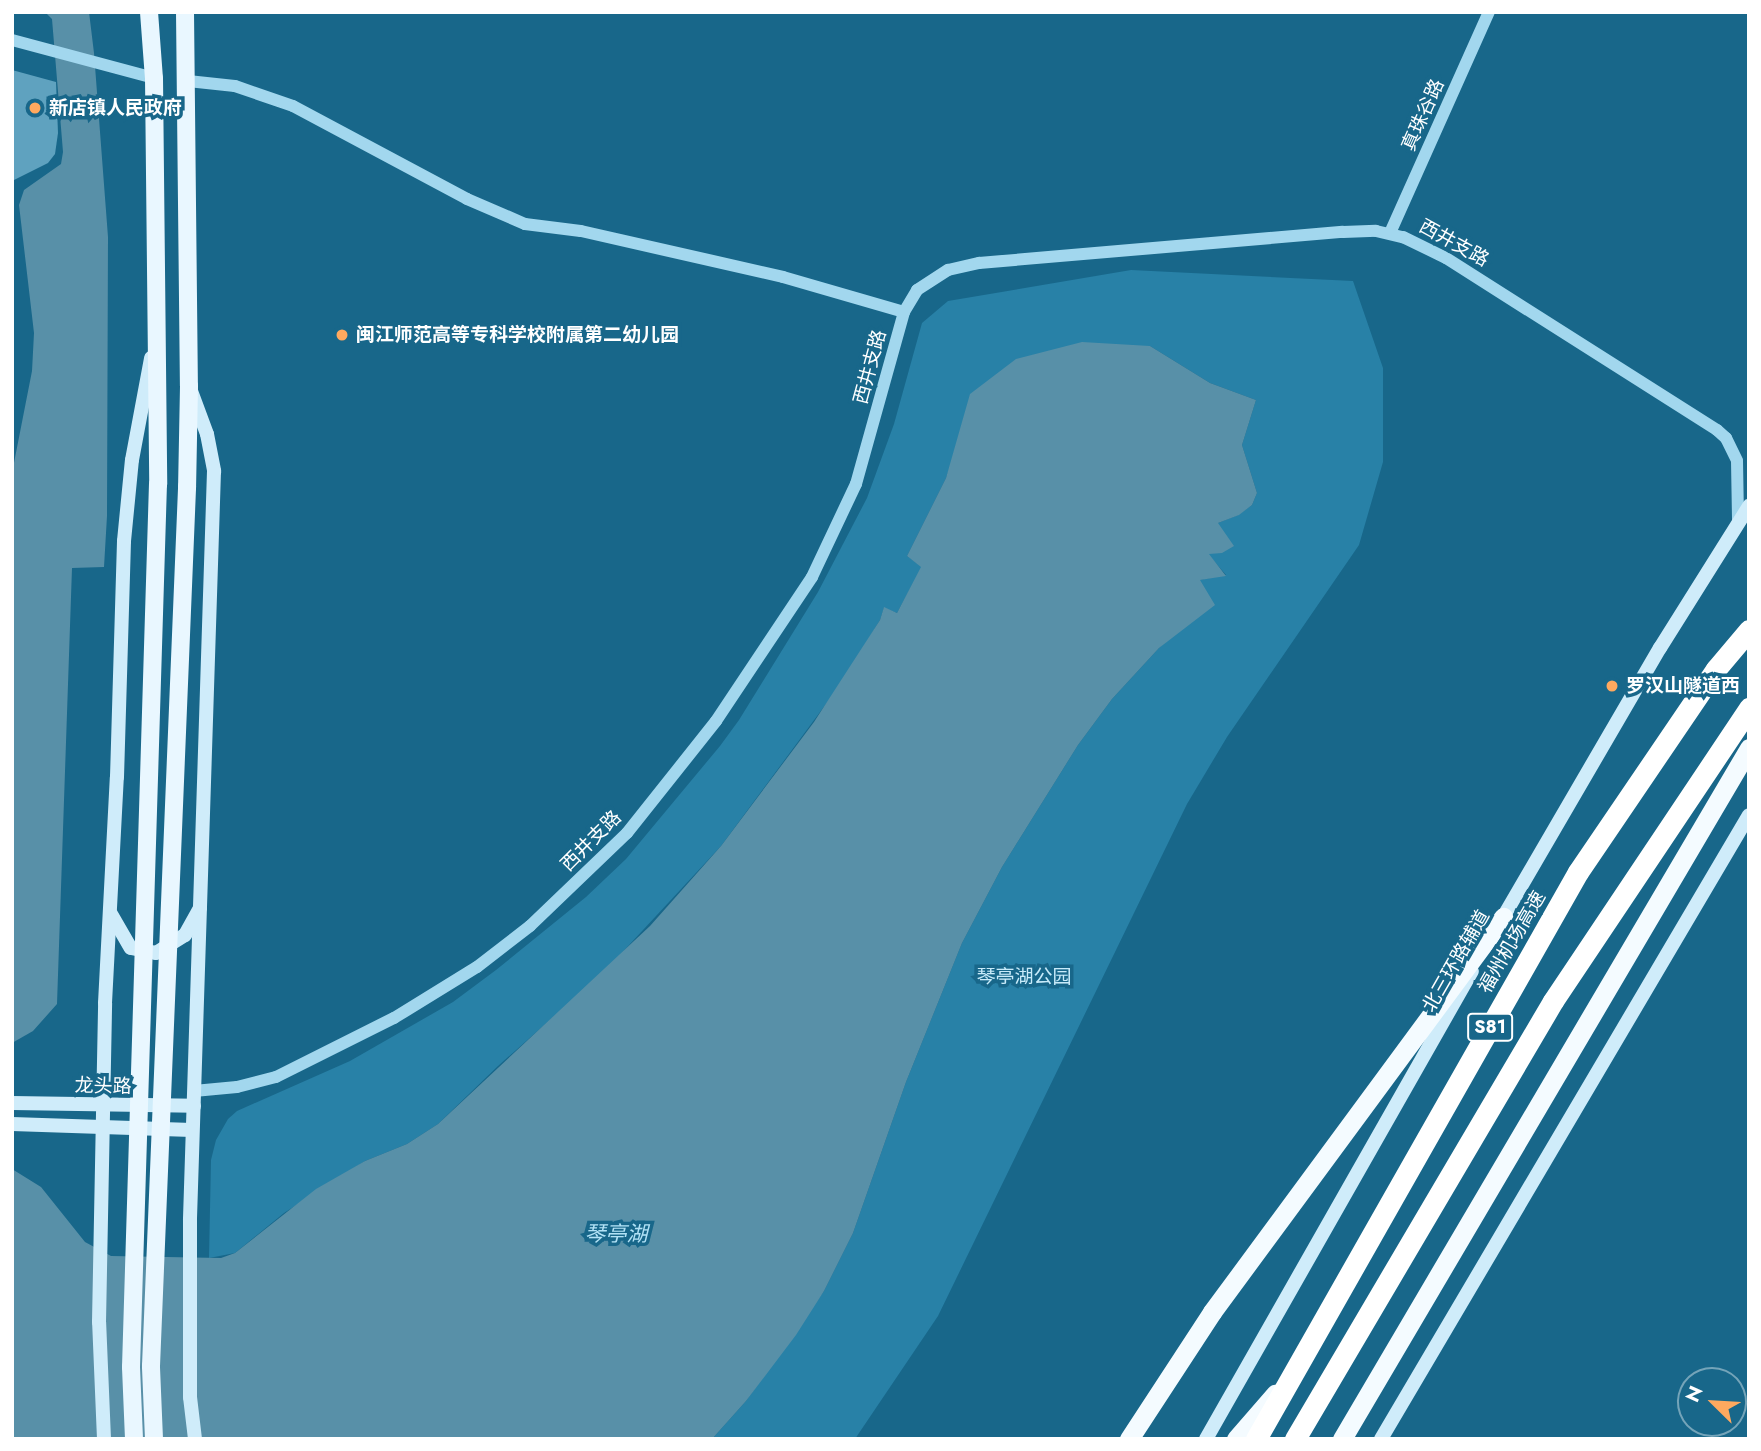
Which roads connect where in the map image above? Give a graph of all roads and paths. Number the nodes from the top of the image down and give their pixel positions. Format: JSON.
{"nodes":[{"id":1,"x":149,"y":12,"type":"edge"},
{"id":2,"x":185,"y":12,"type":"edge"},
{"id":3,"x":1489,"y":12,"type":"edge"},
{"id":4,"x":12,"y":40,"type":"edge"},
{"id":5,"x":154,"y":78,"type":"junction"},
{"id":6,"x":188,"y":81,"type":"junction"},
{"id":7,"x":1390,"y":233,"type":"junction"},
{"id":8,"x":904,"y":312,"type":"junction"},
{"id":9,"x":157,"y":329,"type":"junction"},
{"id":10,"x":189,"y":386,"type":"junction"},
{"id":11,"x":1749,"y":506,"type":"edge"},
{"id":12,"x":1738,"y":521,"type":"junction"},
{"id":13,"x":1749,"y":630,"type":"edge"},
{"id":14,"x":1749,"y":708,"type":"edge"},
{"id":15,"x":1749,"y":748,"type":"edge"},
{"id":16,"x":1749,"y":815,"type":"edge"},
{"id":17,"x":202,"y":903,"type":"junction"},
{"id":18,"x":110,"y":913,"type":"junction"},
{"id":19,"x":1503,"y":917,"type":"junction"},
{"id":20,"x":194,"y":1091,"type":"junction"},
{"id":21,"x":12,"y":1103,"type":"edge"},
{"id":22,"x":105,"y":1106,"type":"junction"},
{"id":23,"x":194,"y":1107,"type":"junction"},
{"id":24,"x":12,"y":1124,"type":"edge"},
{"id":25,"x":105,"y":1127,"type":"junction"},
{"id":26,"x":192,"y":1129,"type":"junction"},
{"id":27,"x":1345,"y":1349,"type":"junction"},
{"id":28,"x":1294,"y":1373,"type":"junction"},
{"id":29,"x":104,"y":1439,"type":"edge"},
{"id":30,"x":134,"y":1439,"type":"edge"},
{"id":31,"x":154,"y":1439,"type":"edge"},
{"id":32,"x":195,"y":1439,"type":"edge"},
{"id":33,"x":1129,"y":1439,"type":"edge"},
{"id":34,"x":1206,"y":1439,"type":"edge"},
{"id":35,"x":1236,"y":1439,"type":"edge"},
{"id":36,"x":1256,"y":1439,"type":"edge"},
{"id":37,"x":1294,"y":1439,"type":"edge"},
{"id":38,"x":1303,"y":1439,"type":"edge"},
{"id":39,"x":1342,"y":1439,"type":"edge"},
{"id":40,"x":1381,"y":1439,"type":"edge"}],
"edges":[{"from":1,"to":5,"type":"main road"},
{"from":2,"to":6,"type":"main road"},
{"from":3,"to":7,"type":"street","name":"真珠谷路"},
{"from":4,"to":5,"type":"street"},
{"from":5,"to":9,"type":"main road"},
{"from":6,"to":8,"type":"street"},
{"from":6,"to":10,"type":"main road"},
{"from":7,"to":8,"type":"street","name":"西井支路"},
{"from":7,"to":12,"type":"street","name":"西井支路"},
{"from":8,"to":20,"type":"street","name":"西井支路"},
{"from":9,"to":18,"type":"main road"},
{"from":9,"to":30,"type":"main road","bridge":true},
{"from":10,"to":17,"type":"main road"},
{"from":10,"to":31,"type":"main road","bridge":true},
{"from":11,"to":12,"type":"main road","name":"北三环路辅道"},
{"from":12,"to":19,"type":"main road","name":"北三环路辅道"},
{"from":13,"to":28,"type":"highway","name":"福州机场高速","number":"S81"},
{"from":14,"to":27,"type":"highway","number":"S81"},
{"from":15,"to":39,"type":"highway"},
{"from":16,"to":40,"type":"main road"},
{"from":17,"to":18,"type":"main road"},
{"from":17,"to":20,"type":"main road"},
{"from":18,"to":22,"type":"main road"},
{"from":19,"to":33,"type":"highway"},
{"from":19,"to":34,"type":"main road","name":"北三环路辅道"},
{"from":20,"to":23,"type":"main road"},
{"from":21,"to":22,"type":"main road","name":"龙头路"},
{"from":22,"to":23,"type":"main road","name":"龙头路"},
{"from":22,"to":25,"type":"main road"},
{"from":23,"to":26,"type":"main road"},
{"from":24,"to":25,"type":"main road"},
{"from":25,"to":26,"type":"main road"},
{"from":25,"to":29,"type":"main road"},
{"from":26,"to":32,"type":"main road"},
{"from":27,"to":37,"type":"highway","number":"S81"},
{"from":27,"to":38,"type":"highway"},
{"from":28,"to":35,"type":"highway"},
{"from":28,"to":36,"type":"highway","name":"福州机场高速","number":"S81"}]}
